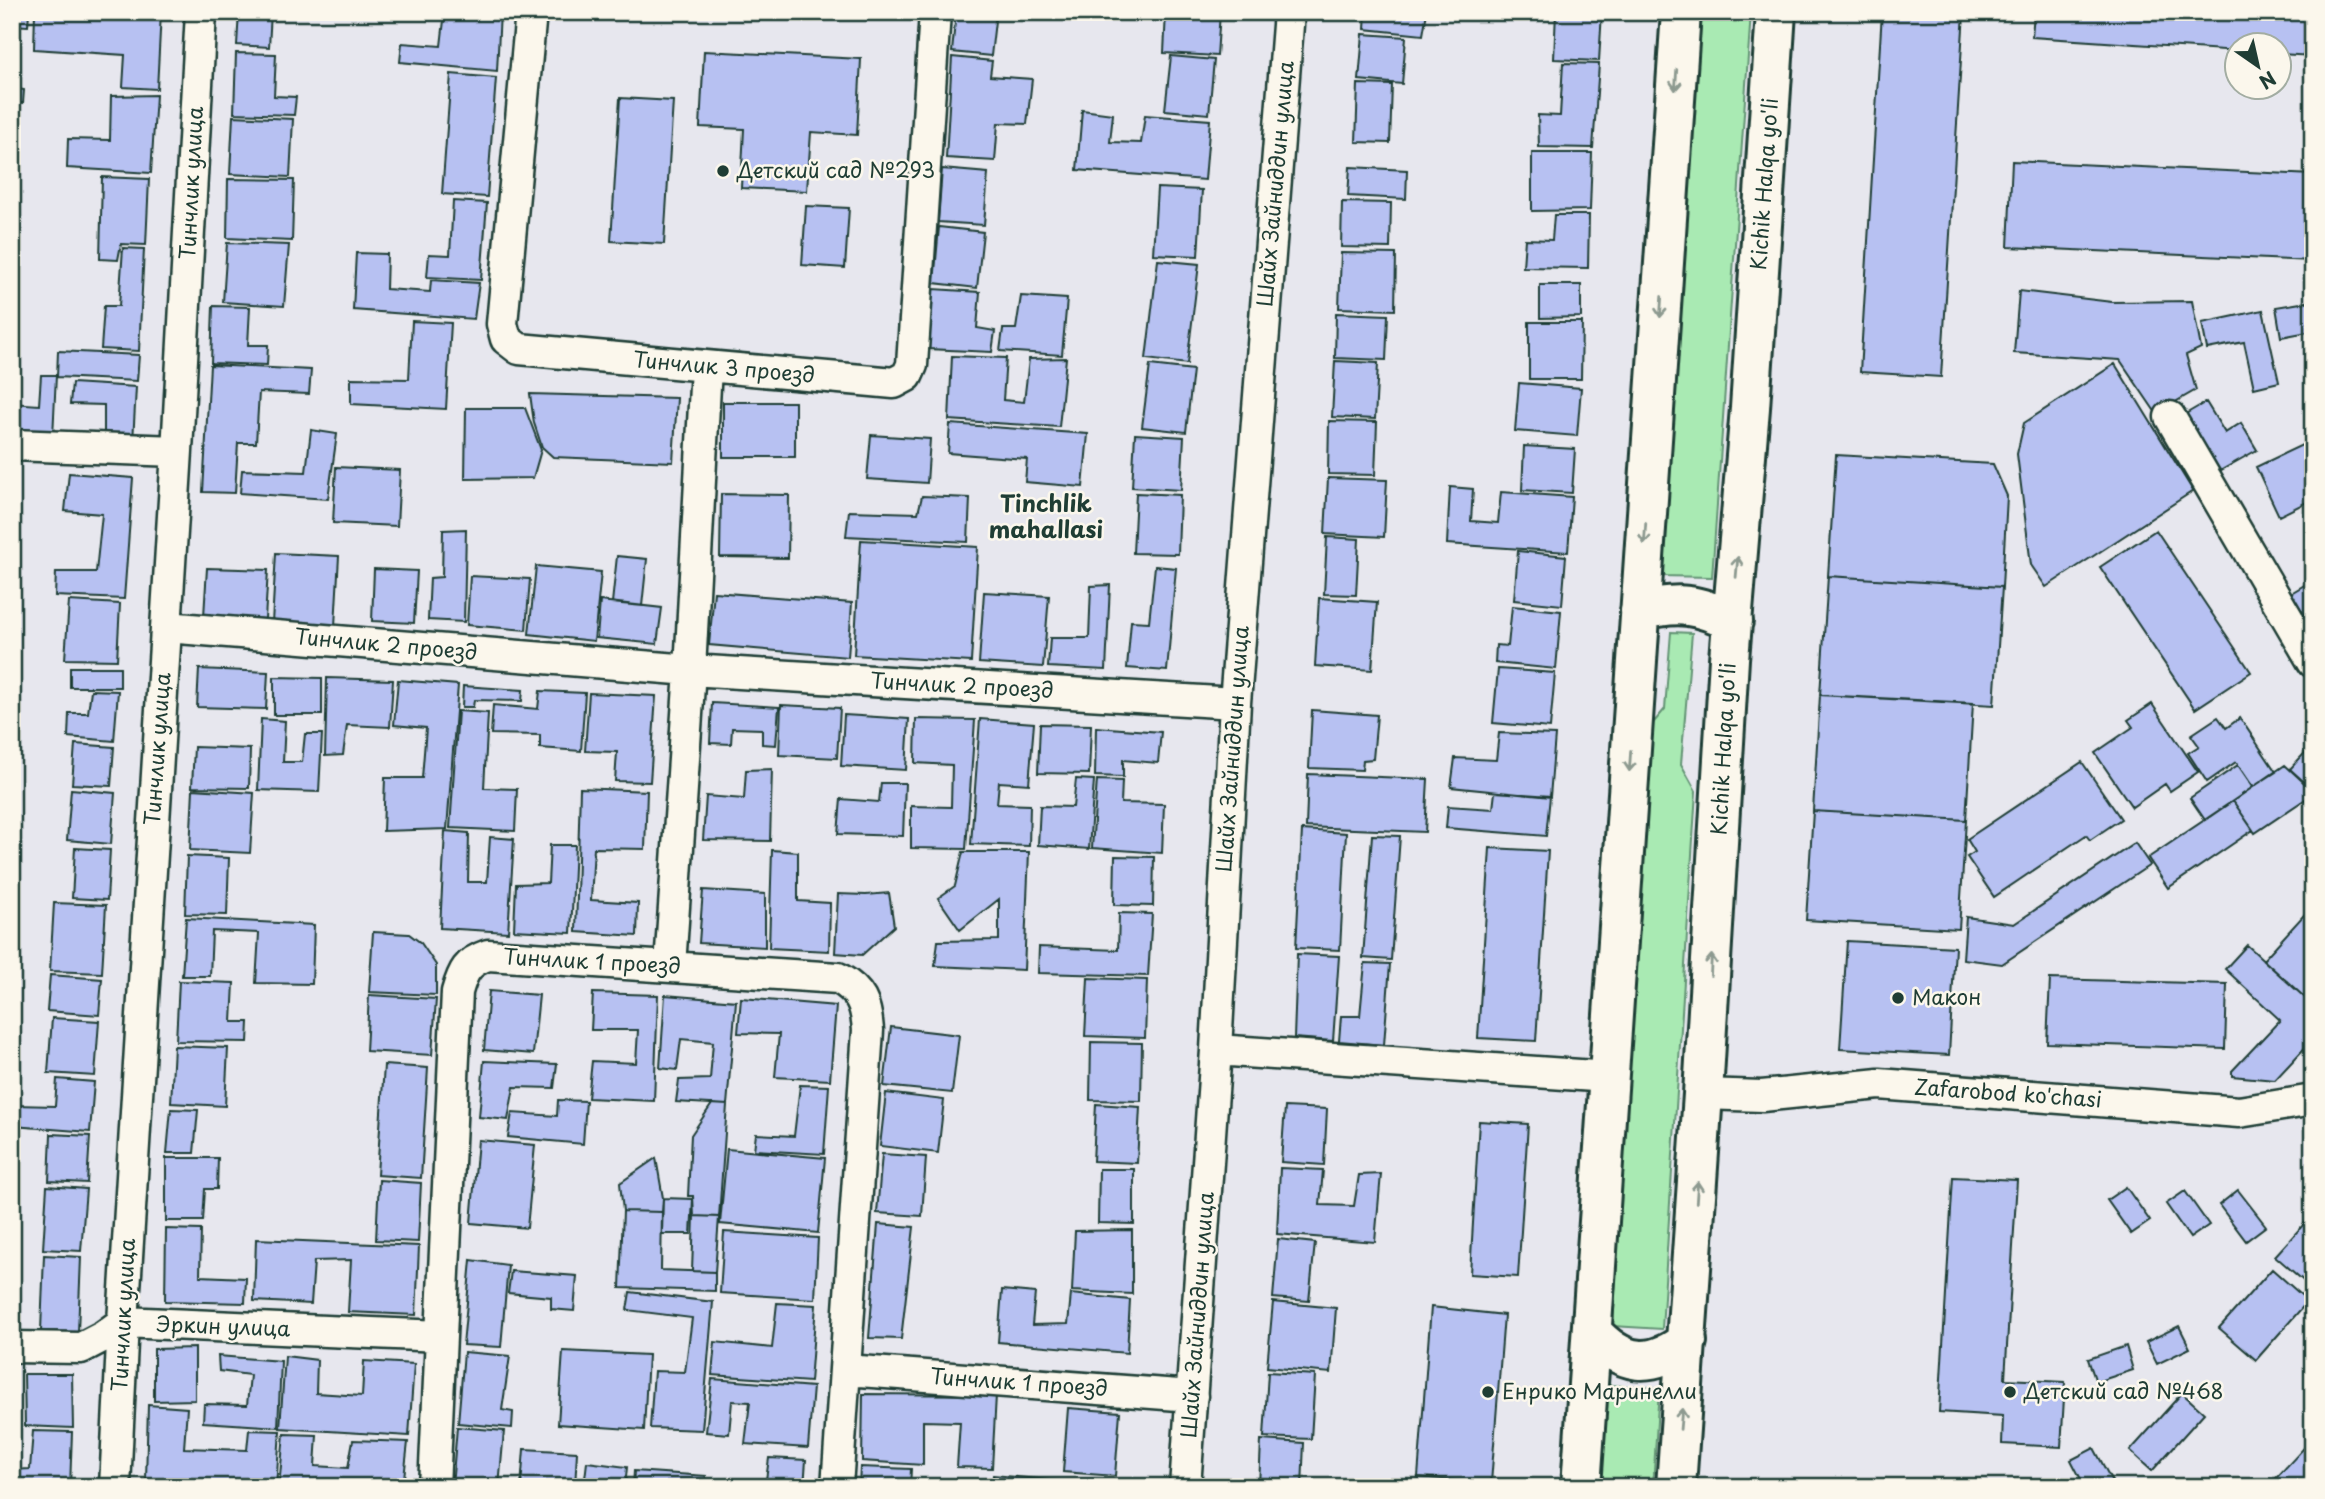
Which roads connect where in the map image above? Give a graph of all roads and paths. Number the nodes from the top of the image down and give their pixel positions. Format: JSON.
{"nodes":[{"id":1,"x":201,"y":12,"type":"edge"},
{"id":2,"x":531,"y":12,"type":"edge"},
{"id":3,"x":934,"y":12,"type":"edge"},
{"id":4,"x":1289,"y":12,"type":"edge"},
{"id":5,"x":1681,"y":12,"type":"edge"},
{"id":6,"x":1776,"y":12,"type":"edge"},
{"id":7,"x":706,"y":367,"type":"junction"},
{"id":8,"x":2170,"y":417,"type":"dead end"},
{"id":9,"x":12,"y":445,"type":"edge"},
{"id":10,"x":177,"y":452,"type":"junction"},
{"id":11,"x":1640,"y":611,"type":"junction"},
{"id":12,"x":1732,"y":621,"type":"junction"},
{"id":13,"x":166,"y":627,"type":"junction"},
{"id":14,"x":2313,"y":662,"type":"edge"},
{"id":15,"x":690,"y":670,"type":"junction"},
{"id":16,"x":1235,"y":703,"type":"junction"},
{"id":17,"x":670,"y":966,"type":"junction"},
{"id":18,"x":1216,"y":1050,"type":"junction"},
{"id":19,"x":1609,"y":1077,"type":"junction"},
{"id":20,"x":1703,"y":1094,"type":"junction"},
{"id":21,"x":2313,"y":1100,"type":"edge"},
{"id":22,"x":123,"y":1322,"type":"junction"},
{"id":23,"x":1592,"y":1332,"type":"junction"},
{"id":24,"x":441,"y":1336,"type":"junction"},
{"id":25,"x":1687,"y":1341,"type":"junction"},
{"id":26,"x":12,"y":1347,"type":"edge"},
{"id":27,"x":846,"y":1370,"type":"junction"},
{"id":28,"x":1192,"y":1396,"type":"junction"},
{"id":29,"x":116,"y":1487,"type":"edge"},
{"id":30,"x":434,"y":1487,"type":"edge"},
{"id":31,"x":836,"y":1487,"type":"edge"},
{"id":32,"x":1185,"y":1487,"type":"edge"},
{"id":33,"x":1581,"y":1487,"type":"edge"},
{"id":34,"x":1675,"y":1487,"type":"edge"}],
"edges":[{"from":1,"to":10,"type":"street","name":"Тинчлик улица"},
{"from":2,"to":7,"type":"street","name":"Тинчлик 3 проезд"},
{"from":3,"to":7,"type":"street","name":"Тинчлик 3 проезд"},
{"from":4,"to":16,"type":"street","name":"Шайх Зайниддин улица"},
{"from":5,"to":11,"type":"highway","one_way":true},
{"from":12,"to":6,"type":"highway","name":"Kichik Halqa yo'li","one_way":true},
{"from":7,"to":15,"type":"street"},
{"from":8,"to":14,"type":"street"},
{"from":9,"to":10,"type":"street"},
{"from":10,"to":13,"type":"street","name":"Тинчлик улица"},
{"from":11,"to":12,"type":"highway"},
{"from":11,"to":19,"type":"highway","one_way":true},
{"from":20,"to":12,"type":"highway","name":"Kichik Halqa yo'li","one_way":true},
{"from":13,"to":15,"type":"street","name":"Тинчлик 2 проезд"},
{"from":13,"to":22,"type":"street","name":"Тинчлик улица"},
{"from":15,"to":16,"type":"street","name":"Тинчлик 2 проезд"},
{"from":15,"to":17,"type":"street"},
{"from":16,"to":18,"type":"street","name":"Шайх Зайниддин улица"},
{"from":17,"to":24,"type":"street","name":"Тинчлик 1 проезд"},
{"from":17,"to":27,"type":"street","name":"Тинчлик 1 проезд"},
{"from":18,"to":19,"type":"street"},
{"from":18,"to":28,"type":"street","name":"Шайх Зайниддин улица"},
{"from":19,"to":23,"type":"highway"},
{"from":20,"to":21,"type":"street","name":"Zafarobod ko'chasi"},
{"from":25,"to":20,"type":"highway","name":"Kichik Halqa yo'li","one_way":true},
{"from":22,"to":24,"type":"street","name":"Эркин улица"},
{"from":22,"to":26,"type":"street"},
{"from":22,"to":29,"type":"street","name":"Тинчлик улица"},
{"from":23,"to":25,"type":"highway"},
{"from":23,"to":33,"type":"highway"},
{"from":24,"to":30,"type":"street","name":"Тинчлик 1 проезд"},
{"from":34,"to":25,"type":"highway","name":"Kichik Halqa yo'li","one_way":true},
{"from":27,"to":28,"type":"street","name":"Тинчлик 1 проезд"},
{"from":27,"to":31,"type":"street","name":"Тинчлик 1 проезд"},
{"from":28,"to":32,"type":"street","name":"Шайх Зайниддин улица"}]}
